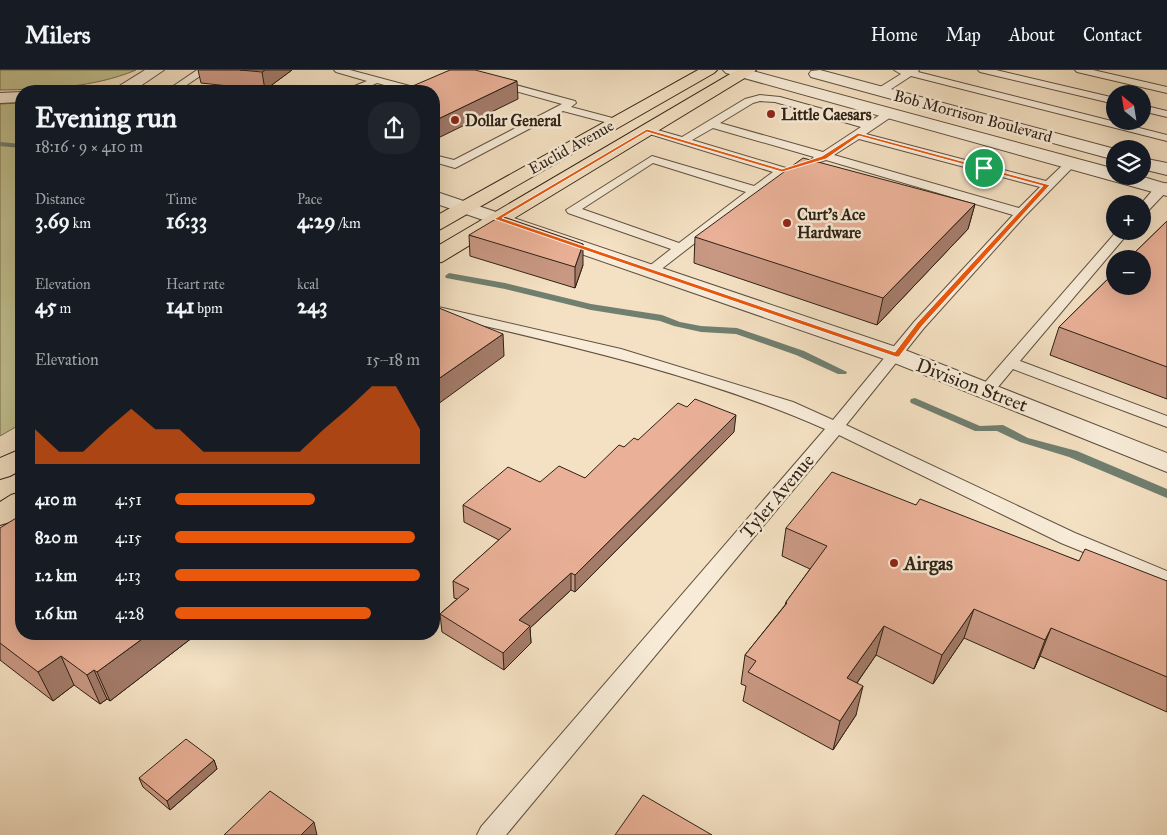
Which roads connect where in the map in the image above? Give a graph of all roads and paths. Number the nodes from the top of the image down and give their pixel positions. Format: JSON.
{"nodes":[{"id":1,"x":156,"y":70,"type":"edge"},
{"id":2,"x":204,"y":70,"type":"edge"},
{"id":3,"x":339,"y":70,"type":"edge"},
{"id":4,"x":709,"y":70,"type":"edge"},
{"id":5,"x":802,"y":70,"type":"edge"},
{"id":6,"x":983,"y":70,"type":"edge"},
{"id":7,"x":1080,"y":70,"type":"edge"},
{"id":8,"x":741,"y":71,"type":"edge"},
{"id":9,"x":908,"y":71,"type":"edge"},
{"id":10,"x":377,"y":80,"type":"junction"},
{"id":11,"x":501,"y":84,"type":"edge"},
{"id":12,"x":132,"y":85,"type":"edge"},
{"id":13,"x":180,"y":85,"type":"edge"},
{"id":14,"x":365,"y":85,"type":"edge"},
{"id":15,"x":398,"y":85,"type":"edge"},
{"id":16,"x":881,"y":90,"type":"junction"},
{"id":17,"x":1167,"y":90,"type":"edge"},
{"id":18,"x":0,"y":98,"type":"edge"},
{"id":19,"x":15,"y":98,"type":"edge"},
{"id":20,"x":1106,"y":99,"type":"edge"},
{"id":21,"x":562,"y":108,"type":"junction"},
{"id":22,"x":1151,"y":110,"type":"edge"},
{"id":23,"x":890,"y":113,"type":"junction"},
{"id":24,"x":1167,"y":114,"type":"edge"},
{"id":25,"x":616,"y":122,"type":"junction"},
{"id":26,"x":712,"y":124,"type":"junction"},
{"id":27,"x":869,"y":126,"type":"junction"},
{"id":28,"x":647,"y":130,"type":"junction"},
{"id":29,"x":858,"y":135,"type":"junction"},
{"id":30,"x":1167,"y":138,"type":"edge"},
{"id":31,"x":683,"y":141,"type":"junction"},
{"id":32,"x":700,"y":146,"type":"junction"},
{"id":33,"x":1106,"y":152,"type":"edge"},
{"id":34,"x":824,"y":157,"type":"junction"},
{"id":35,"x":440,"y":160,"type":"edge"},
{"id":36,"x":807,"y":163,"type":"edge"},
{"id":37,"x":1071,"y":163,"type":"junction"},
{"id":38,"x":670,"y":164,"type":"junction"},
{"id":39,"x":1151,"y":165,"type":"edge"},
{"id":40,"x":1167,"y":169,"type":"edge"},
{"id":41,"x":1106,"y":173,"type":"edge"},
{"id":42,"x":1151,"y":184,"type":"edge"},
{"id":43,"x":1047,"y":185,"type":"junction"},
{"id":44,"x":1165,"y":188,"type":"edge"},
{"id":45,"x":756,"y":190,"type":"junction"},
{"id":46,"x":440,"y":199,"type":"edge"},
{"id":47,"x":1151,"y":201,"type":"edge"},
{"id":48,"x":464,"y":208,"type":"junction"},
{"id":49,"x":1021,"y":213,"type":"junction"},
{"id":50,"x":497,"y":219,"type":"junction"},
{"id":51,"x":440,"y":222,"type":"edge"},
{"id":52,"x":1116,"y":240,"type":"edge"},
{"id":53,"x":681,"y":248,"type":"junction"},
{"id":54,"x":440,"y":253,"type":"edge"},
{"id":55,"x":650,"y":271,"type":"junction"},
{"id":56,"x":440,"y":311,"type":"edge"},
{"id":57,"x":896,"y":355,"type":"junction"},
{"id":58,"x":1011,"y":362,"type":"junction"},
{"id":59,"x":987,"y":390,"type":"junction"},
{"id":60,"x":1167,"y":422,"type":"edge"},
{"id":61,"x":836,"y":427,"type":"junction"},
{"id":62,"x":15,"y":461,"type":"edge"},
{"id":63,"x":1167,"y":463,"type":"edge"},
{"id":64,"x":0,"y":470,"type":"edge"},
{"id":65,"x":15,"y":506,"type":"edge"},
{"id":66,"x":0,"y":515,"type":"edge"},
{"id":67,"x":1167,"y":579,"type":"edge"},
{"id":68,"x":490,"y":835,"type":"edge"}],
"edges":[{"from":1,"to":12,"type":"street"},
{"from":2,"to":13,"type":"lane"},
{"from":3,"to":10,"type":"lane"},
{"from":4,"to":25,"type":"main road","name":"Euclid Avenue"},
{"from":5,"to":16,"type":"street","name":"Bob Morrison Boulevard"},
{"from":6,"to":20,"type":"lane"},
{"from":7,"to":17,"type":"lane"},
{"from":8,"to":23,"type":"street","name":"Bob Morrison Boulevard"},
{"from":8,"to":28,"type":"main road","name":"Euclid Avenue"},
{"from":9,"to":16,"type":"lane"},
{"from":9,"to":30,"type":"lane"},
{"from":10,"to":14,"type":"lane"},
{"from":10,"to":15,"type":"lane"},
{"from":11,"to":21,"type":"lane"},
{"from":16,"to":33,"type":"street","name":"Bob Morrison Boulevard"},
{"from":18,"to":19,"type":"street"},
{"from":21,"to":25,"type":"lane"},
{"from":21,"to":35,"type":"lane"},
{"from":22,"to":24,"type":"lane"},
{"from":23,"to":27,"type":"lane"},
{"from":23,"to":37,"type":"street","name":"Bob Morrison Boulevard"},
{"from":25,"to":48,"type":"main road","name":"Euclid Avenue"},
{"from":26,"to":27,"type":"lane"},
{"from":26,"to":31,"type":"lane"},
{"from":26,"to":34,"type":"lane"},
{"from":27,"to":29,"type":"lane"},
{"from":28,"to":31,"type":"lane"},
{"from":28,"to":50,"type":"main road","name":"Euclid Avenue"},
{"from":29,"to":34,"type":"lane"},
{"from":29,"to":43,"type":"lane"},
{"from":31,"to":32,"type":"lane"},
{"from":32,"to":38,"type":"lane"},
{"from":32,"to":45,"type":"lane"},
{"from":34,"to":36,"type":"lane"},
{"from":34,"to":49,"type":"lane"},
{"from":37,"to":41,"type":"street","name":"Bob Morrison Boulevard"},
{"from":37,"to":43,"type":"lane","name":"Tyler Avenue"},
{"from":38,"to":45,"type":"lane"},
{"from":38,"to":53,"type":"lane"},
{"from":39,"to":40,"type":"street"},
{"from":42,"to":44,"type":"street","name":"Bob Morrison Boulevard"},
{"from":43,"to":49,"type":"lane","name":"Tyler Avenue"},
{"from":44,"to":47,"type":"lane"},
{"from":45,"to":53,"type":"lane"},
{"from":46,"to":48,"type":"street","name":"Division Street"},
{"from":48,"to":50,"type":"street","name":"Division Street"},
{"from":48,"to":51,"type":"main road","name":"Euclid Avenue"},
{"from":49,"to":57,"type":"lane","name":"Tyler Avenue"},
{"from":50,"to":54,"type":"main road","name":"Euclid Avenue"},
{"from":50,"to":55,"type":"street","name":"Division Street"},
{"from":52,"to":58,"type":"lane"},
{"from":53,"to":55,"type":"lane"},
{"from":55,"to":57,"type":"street","name":"Division Street"},
{"from":56,"to":61,"type":"lane"},
{"from":57,"to":59,"type":"street","name":"Division Street"},
{"from":57,"to":61,"type":"lane","name":"Tyler Avenue"},
{"from":58,"to":59,"type":"lane"},
{"from":58,"to":60,"type":"lane"},
{"from":59,"to":63,"type":"street","name":"Division Street"},
{"from":61,"to":67,"type":"lane"},
{"from":61,"to":68,"type":"lane","name":"Tyler Avenue"},
{"from":62,"to":64,"type":"main road"},
{"from":65,"to":66,"type":"main road"}]}
